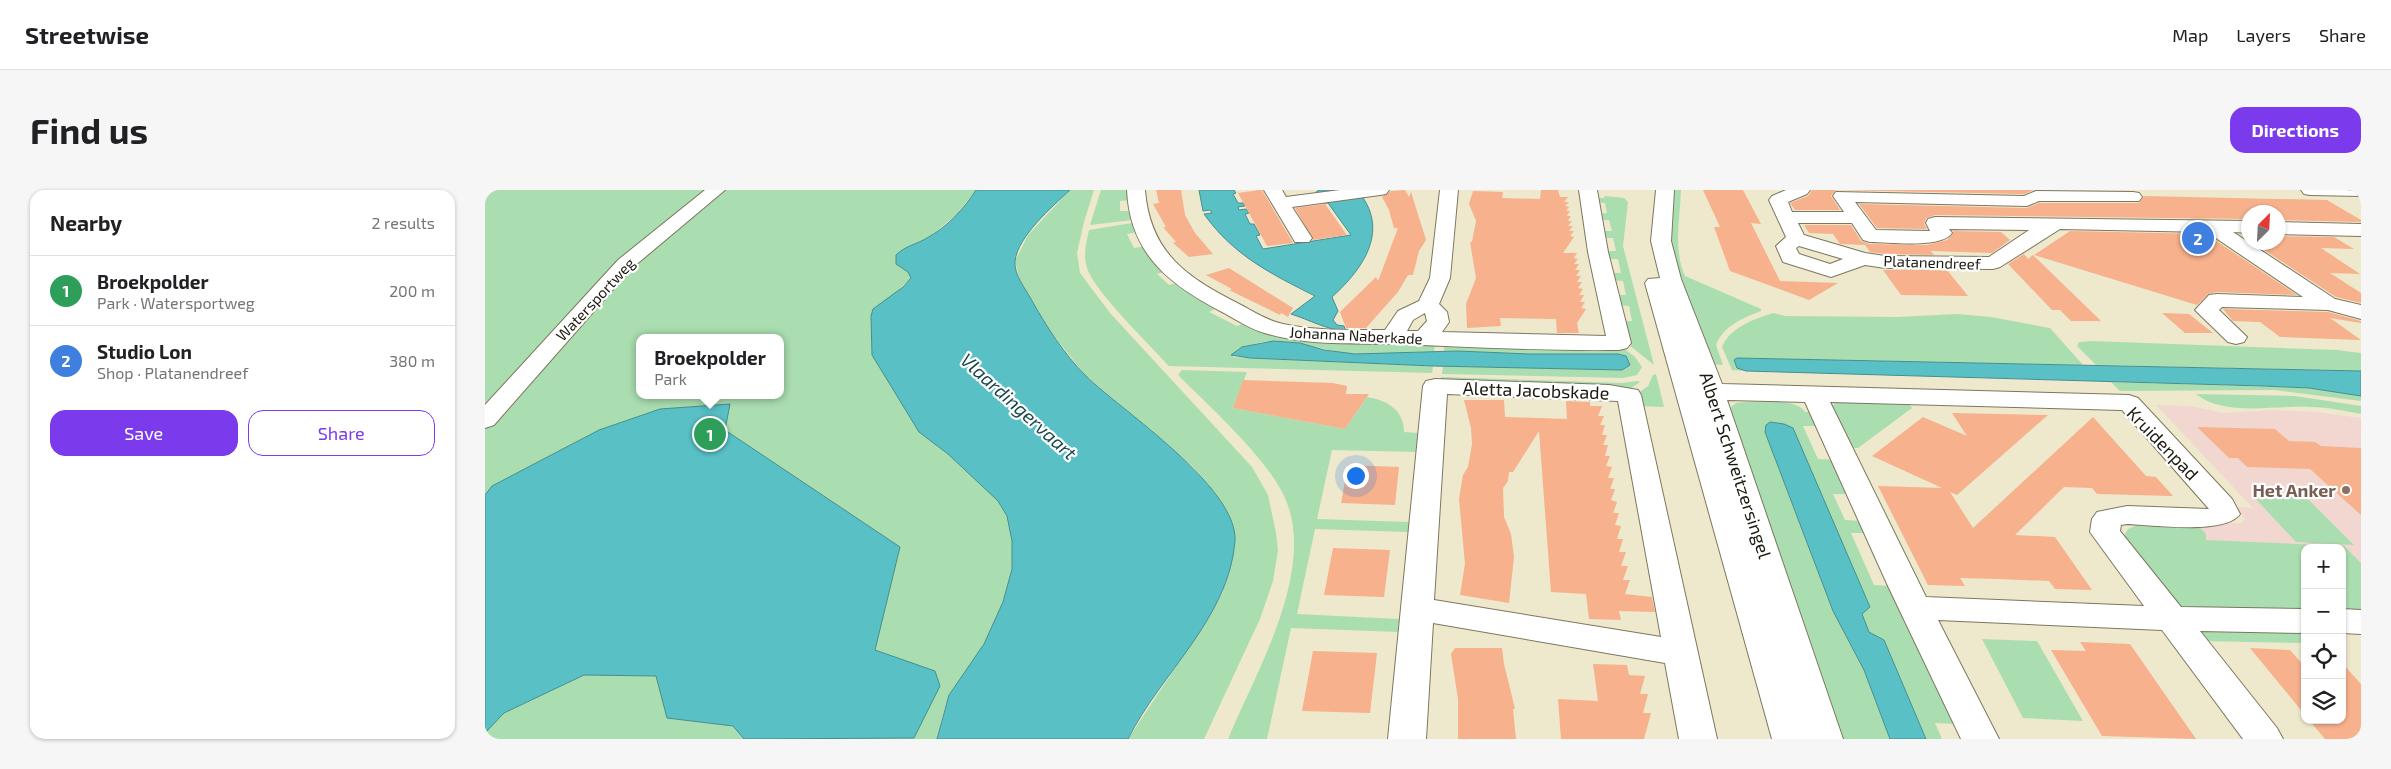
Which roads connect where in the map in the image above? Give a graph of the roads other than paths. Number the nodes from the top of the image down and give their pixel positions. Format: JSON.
{"nodes":[{"id":1,"x":716,"y":190,"type":"edge"},
{"id":2,"x":1136,"y":190,"type":"edge"},
{"id":3,"x":1380,"y":190,"type":"edge"},
{"id":4,"x":1449,"y":190,"type":"edge"},
{"id":5,"x":1588,"y":190,"type":"edge"},
{"id":6,"x":1647,"y":190,"type":"edge"},
{"id":7,"x":1658,"y":190,"type":"edge"},
{"id":8,"x":1665,"y":190,"type":"edge"},
{"id":9,"x":1801,"y":190,"type":"edge"},
{"id":10,"x":2310,"y":190,"type":"edge"},
{"id":11,"x":2361,"y":191,"type":"edge"},
{"id":12,"x":2129,"y":194,"type":"edge"},
{"id":13,"x":1277,"y":196,"type":"edge"},
{"id":14,"x":1786,"y":218,"type":"junction"},
{"id":15,"x":1857,"y":218,"type":"junction"},
{"id":16,"x":2050,"y":226,"type":"junction"},
{"id":17,"x":2172,"y":226,"type":"junction"},
{"id":18,"x":2211,"y":226,"type":"junction"},
{"id":19,"x":2241,"y":227,"type":"edge"},
{"id":20,"x":2286,"y":228,"type":"edge"},
{"id":21,"x":2361,"y":230,"type":"edge"},
{"id":22,"x":1302,"y":238,"type":"dead end"},
{"id":23,"x":2328,"y":304,"type":"junction"},
{"id":24,"x":1428,"y":305,"type":"junction"},
{"id":25,"x":2361,"y":312,"type":"edge"},
{"id":26,"x":2236,"y":336,"type":"dead end"},
{"id":27,"x":1394,"y":337,"type":"junction"},
{"id":28,"x":1425,"y":338,"type":"junction"},
{"id":29,"x":1700,"y":392,"type":"junction"},
{"id":30,"x":1814,"y":395,"type":"junction"},
{"id":31,"x":485,"y":420,"type":"edge"},
{"id":32,"x":1915,"y":608,"type":"junction"},
{"id":33,"x":1418,"y":610,"type":"junction"},
{"id":34,"x":2172,"y":619,"type":"junction"},
{"id":35,"x":2301,"y":621,"type":"edge"},
{"id":36,"x":2346,"y":621,"type":"edge"},
{"id":37,"x":2361,"y":622,"type":"edge"},
{"id":38,"x":1680,"y":653,"type":"junction"},
{"id":39,"x":1407,"y":739,"type":"edge"},
{"id":40,"x":1698,"y":739,"type":"edge"},
{"id":41,"x":1791,"y":739,"type":"edge"},
{"id":42,"x":1824,"y":739,"type":"edge"},
{"id":43,"x":1980,"y":739,"type":"edge"},
{"id":44,"x":2264,"y":739,"type":"edge"}],
"edges":[{"from":1,"to":31,"type":"street","name":"Watersportweg"},
{"from":2,"to":27,"type":"street","name":"Johanna Naberkade"},
{"from":3,"to":13,"type":"street"},
{"from":4,"to":24,"type":"street"},
{"from":5,"to":28,"type":"street","name":"Johanna Naberkade"},
{"from":6,"to":29,"type":"street","name":"Albert Schweitzersingel"},
{"from":7,"to":8,"type":"street"},
{"from":8,"to":29,"type":"street","name":"Albert Schweitzersingel"},
{"from":9,"to":14,"type":"street","name":"Platanendreef"},
{"from":10,"to":11,"type":"street"},
{"from":12,"to":15,"type":"street","name":"Platanendreef"},
{"from":12,"to":17,"type":"street","name":"Platanendreef"},
{"from":13,"to":22,"type":"street"},
{"from":14,"to":15,"type":"street"},
{"from":14,"to":16,"type":"street","name":"Platanendreef"},
{"from":15,"to":16,"type":"street","name":"Platanendreef"},
{"from":16,"to":17,"type":"street","name":"Platanendreef"},
{"from":17,"to":18,"type":"street","name":"Platanendreef"},
{"from":18,"to":19,"type":"street","name":"Platanendreef"},
{"from":18,"to":23,"type":"street"},
{"from":20,"to":21,"type":"street"},
{"from":23,"to":25,"type":"street"},
{"from":23,"to":26,"type":"street"},
{"from":24,"to":27,"type":"street"},
{"from":24,"to":28,"type":"street"},
{"from":27,"to":28,"type":"street","name":"Johanna Naberkade"},
{"from":29,"to":30,"type":"street","name":"Kruidenpad"},
{"from":29,"to":41,"type":"street","name":"Albert Schweitzersingel"},
{"from":29,"to":42,"type":"street","name":"Albert Schweitzersingel"},
{"from":30,"to":32,"type":"street"},
{"from":30,"to":34,"type":"street","name":"Kruidenpad"},
{"from":32,"to":34,"type":"street"},
{"from":32,"to":43,"type":"street"},
{"from":33,"to":38,"type":"street"},
{"from":33,"to":38,"type":"street","name":"Aletta Jacobskade"},
{"from":33,"to":39,"type":"street","name":"Aletta Jacobskade"},
{"from":34,"to":35,"type":"street"},
{"from":34,"to":44,"type":"street","name":"Kruidenpad"},
{"from":36,"to":37,"type":"street"},
{"from":38,"to":40,"type":"street","name":"Aletta Jacobskade"}]}
